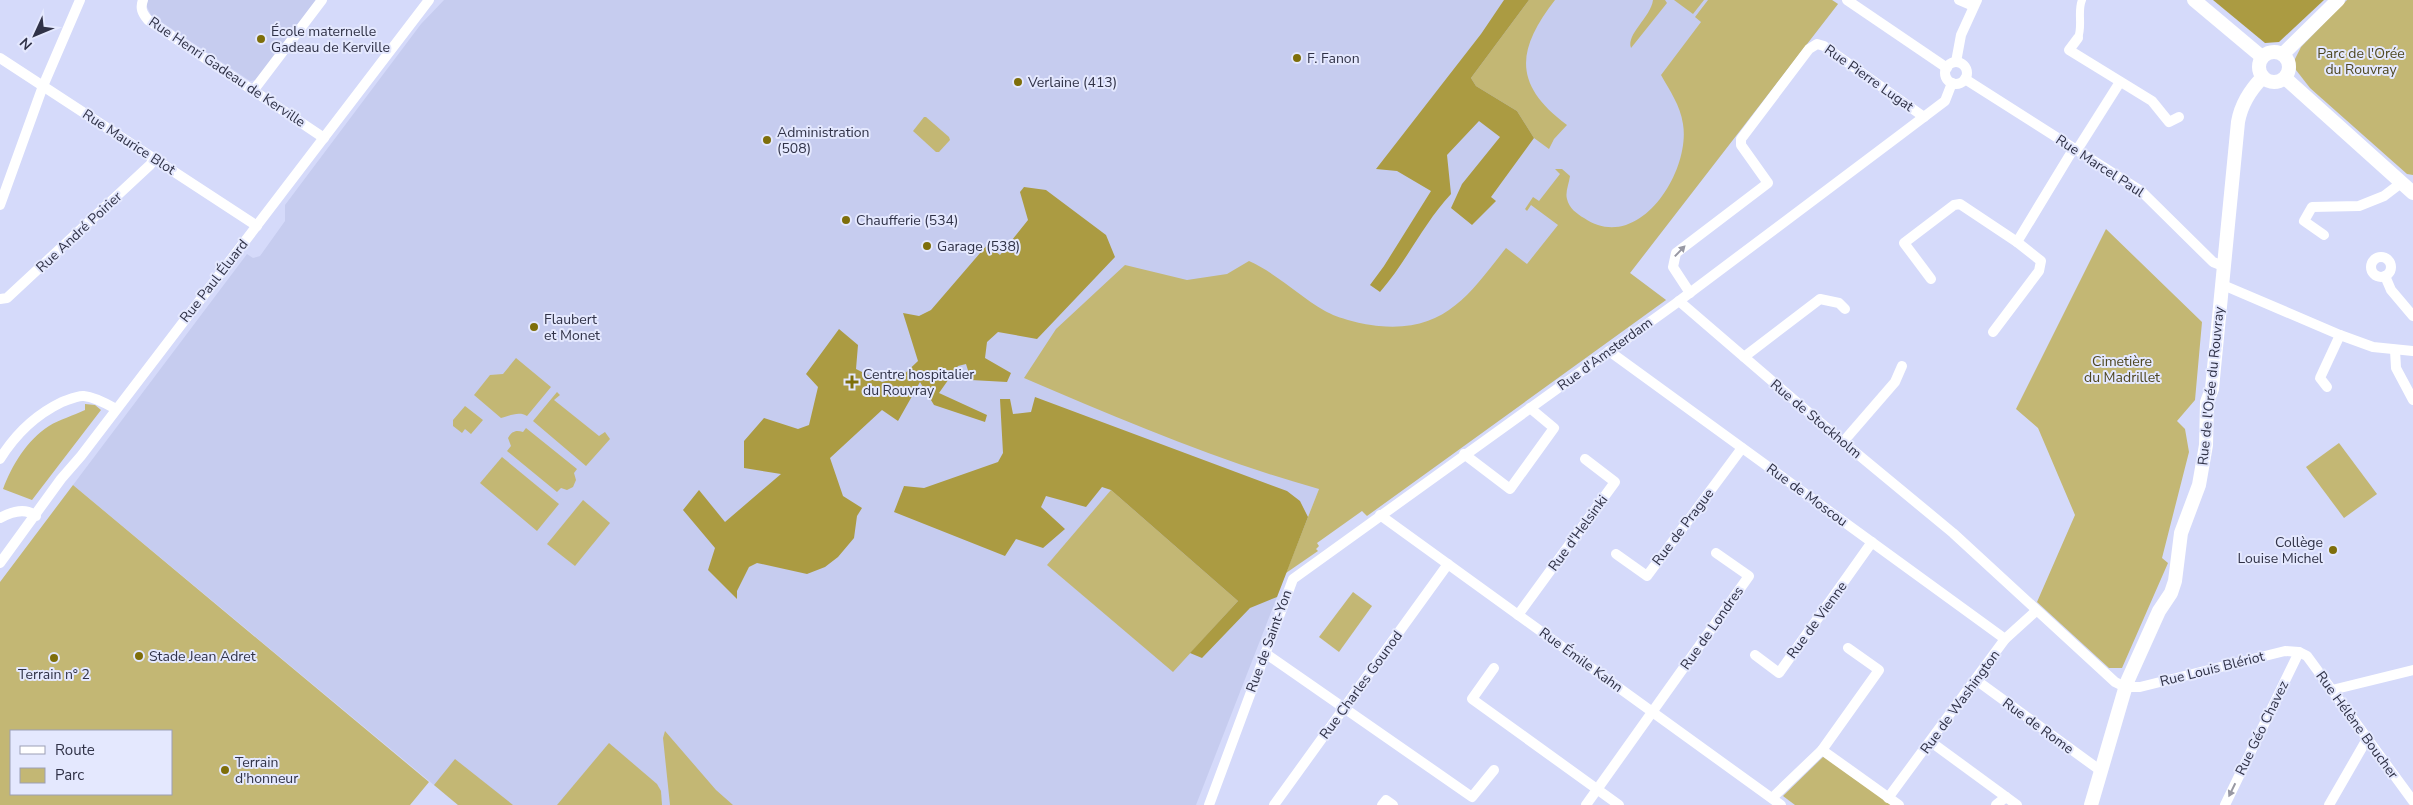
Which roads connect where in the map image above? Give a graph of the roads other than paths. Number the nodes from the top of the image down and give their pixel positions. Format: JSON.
{"nodes":[{"id":1,"x":80,"y":0,"type":"edge"},
{"id":2,"x":143,"y":0,"type":"edge"},
{"id":3,"x":322,"y":0,"type":"edge"},
{"id":4,"x":429,"y":0,"type":"edge"},
{"id":5,"x":1846,"y":0,"type":"edge"},
{"id":6,"x":1959,"y":0,"type":"edge"},
{"id":7,"x":2082,"y":0,"type":"edge"},
{"id":8,"x":2194,"y":0,"type":"edge"},
{"id":9,"x":2338,"y":0,"type":"edge"},
{"id":10,"x":1975,"y":3,"type":"edge"},
{"id":11,"x":2078,"y":38,"type":"joint"},
{"id":12,"x":2283,"y":54,"type":"junction"},
{"id":13,"x":2262,"y":57,"type":"junction"},
{"id":14,"x":0,"y":58,"type":"edge"},
{"id":15,"x":1952,"y":65,"type":"junction"},
{"id":16,"x":2263,"y":77,"type":"junction"},
{"id":17,"x":2285,"y":78,"type":"junction"},
{"id":18,"x":1965,"y":79,"type":"junction"},
{"id":19,"x":2120,"y":82,"type":"junction"},
{"id":20,"x":1952,"y":84,"type":"junction"},
{"id":21,"x":43,"y":86,"type":"junction"},
{"id":22,"x":253,"y":91,"type":"junction"},
{"id":23,"x":1924,"y":117,"type":"junction"},
{"id":24,"x":2179,"y":117,"type":"dead end"},
{"id":25,"x":324,"y":138,"type":"junction"},
{"id":26,"x":2075,"y":149,"type":"junction"},
{"id":27,"x":154,"y":159,"type":"junction"},
{"id":28,"x":2401,"y":183,"type":"junction"},
{"id":29,"x":2413,"y":193,"type":"edge"},
{"id":30,"x":0,"y":205,"type":"edge"},
{"id":31,"x":258,"y":226,"type":"junction"},
{"id":32,"x":2324,"y":235,"type":"dead end"},
{"id":33,"x":2017,"y":242,"type":"junction"},
{"id":34,"x":2223,"y":266,"type":"junction"},
{"id":35,"x":2385,"y":276,"type":"dead end"},
{"id":36,"x":1931,"y":278,"type":"dead end"},
{"id":37,"x":2223,"y":285,"type":"junction"},
{"id":38,"x":1690,"y":293,"type":"junction"},
{"id":39,"x":0,"y":299,"type":"edge"},
{"id":40,"x":1679,"y":301,"type":"junction"},
{"id":41,"x":1845,"y":309,"type":"dead end"},
{"id":42,"x":2413,"y":316,"type":"edge"},
{"id":43,"x":1993,"y":332,"type":"dead end"},
{"id":44,"x":2340,"y":335,"type":"junction"},
{"id":45,"x":2395,"y":350,"type":"junction"},
{"id":46,"x":1609,"y":351,"type":"junction"},
{"id":47,"x":2413,"y":351,"type":"edge"},
{"id":48,"x":1744,"y":357,"type":"junction"},
{"id":49,"x":1902,"y":366,"type":"dead end"},
{"id":50,"x":2327,"y":387,"type":"dead end"},
{"id":51,"x":2413,"y":400,"type":"edge"},
{"id":52,"x":1530,"y":408,"type":"junction"},
{"id":53,"x":116,"y":410,"type":"junction"},
{"id":54,"x":1843,"y":442,"type":"junction"},
{"id":55,"x":1742,"y":448,"type":"junction"},
{"id":56,"x":1464,"y":454,"type":"junction"},
{"id":57,"x":0,"y":459,"type":"edge"},
{"id":58,"x":1585,"y":459,"type":"dead end"},
{"id":59,"x":1380,"y":515,"type":"junction"},
{"id":60,"x":36,"y":516,"type":"junction"},
{"id":61,"x":0,"y":518,"type":"edge"},
{"id":62,"x":1872,"y":542,"type":"junction"},
{"id":63,"x":1716,"y":553,"type":"dead end"},
{"id":64,"x":1616,"y":554,"type":"dead end"},
{"id":65,"x":0,"y":563,"type":"edge"},
{"id":66,"x":1448,"y":564,"type":"junction"},
{"id":67,"x":2036,"y":611,"type":"junction"},
{"id":68,"x":1518,"y":615,"type":"junction"},
{"id":69,"x":2005,"y":639,"type":"junction"},
{"id":70,"x":1848,"y":648,"type":"dead end"},
{"id":71,"x":2299,"y":652,"type":"junction"},
{"id":72,"x":1265,"y":653,"type":"junction"},
{"id":73,"x":1754,"y":654,"type":"dead end"},
{"id":74,"x":1494,"y":668,"type":"dead end"},
{"id":75,"x":2413,"y":670,"type":"edge"},
{"id":76,"x":1976,"y":680,"type":"junction"},
{"id":77,"x":2125,"y":687,"type":"junction"},
{"id":78,"x":2332,"y":690,"type":"junction"},
{"id":79,"x":1345,"y":708,"type":"junction"},
{"id":80,"x":1652,"y":712,"type":"junction"},
{"id":81,"x":2367,"y":738,"type":"junction"},
{"id":82,"x":1931,"y":742,"type":"junction"},
{"id":83,"x":1822,"y":750,"type":"junction"},
{"id":84,"x":1494,"y":770,"type":"dead end"},
{"id":85,"x":2101,"y":771,"type":"junction"},
{"id":86,"x":1598,"y":789,"type":"junction"},
{"id":87,"x":2006,"y":797,"type":"junction"},
{"id":88,"x":1772,"y":798,"type":"junction"},
{"id":89,"x":1888,"y":798,"type":"junction"},
{"id":90,"x":2413,"y":801,"type":"edge"},
{"id":91,"x":1209,"y":805,"type":"edge"},
{"id":92,"x":1274,"y":805,"type":"edge"},
{"id":93,"x":1382,"y":805,"type":"edge"},
{"id":94,"x":1393,"y":805,"type":"edge"},
{"id":95,"x":1586,"y":805,"type":"edge"},
{"id":96,"x":1620,"y":805,"type":"edge"},
{"id":97,"x":1781,"y":805,"type":"edge"},
{"id":98,"x":1899,"y":805,"type":"edge"},
{"id":99,"x":1996,"y":805,"type":"edge"},
{"id":100,"x":2017,"y":805,"type":"edge"},
{"id":101,"x":2091,"y":805,"type":"edge"},
{"id":102,"x":2225,"y":805,"type":"edge"},
{"id":103,"x":2329,"y":805,"type":"edge"}],
"edges":[{"from":1,"to":21,"type":"street"},
{"from":2,"to":22,"type":"street","name":"Rue Henri Gadeau de Kerville"},
{"from":3,"to":22,"type":"street"},
{"from":4,"to":25,"type":"street","name":"Rue Paul Éluard"},
{"from":5,"to":15,"type":"street"},
{"from":6,"to":10,"type":"street"},
{"from":7,"to":11,"type":"street"},
{"from":8,"to":13,"type":"street"},
{"from":9,"to":12,"type":"street"},
{"from":10,"to":15,"type":"street"},
{"from":11,"to":19,"type":"street"},
{"from":12,"to":13,"type":"street"},
{"from":12,"to":17,"type":"street"},
{"from":13,"to":16,"type":"street"},
{"from":14,"to":21,"type":"street","name":"Rue Maurice Blot"},
{"from":15,"to":18,"type":"street"},
{"from":15,"to":20,"type":"street"},
{"from":16,"to":17,"type":"street"},
{"from":16,"to":34,"type":"street","name":"Rue de l'Orée du Rouvray"},
{"from":17,"to":28,"type":"street"},
{"from":18,"to":20,"type":"street"},
{"from":18,"to":26,"type":"street","name":"Rue Marcel Paul"},
{"from":19,"to":24,"type":"street"},
{"from":19,"to":26,"type":"street"},
{"from":20,"to":23,"type":"street"},
{"from":21,"to":27,"type":"street","name":"Rue Maurice Blot"},
{"from":21,"to":30,"type":"street"},
{"from":22,"to":25,"type":"street","name":"Rue Henri Gadeau de Kerville"},
{"from":23,"to":38,"type":"street"},
{"from":38,"to":23,"type":"street","name":"Rue Pierre Lugat","one_way":true},
{"from":25,"to":31,"type":"street","name":"Rue Paul Éluard"},
{"from":26,"to":33,"type":"street"},
{"from":26,"to":34,"type":"street","name":"Rue Marcel Paul"},
{"from":27,"to":31,"type":"street","name":"Rue Maurice Blot"},
{"from":27,"to":39,"type":"street","name":"Rue André Poirier"},
{"from":28,"to":29,"type":"street"},
{"from":28,"to":32,"type":"street"},
{"from":31,"to":53,"type":"street","name":"Rue Paul Éluard"},
{"from":33,"to":36,"type":"street"},
{"from":33,"to":43,"type":"street"},
{"from":34,"to":37,"type":"street","name":"Rue de l'Orée du Rouvray"},
{"from":35,"to":42,"type":"street"},
{"from":37,"to":44,"type":"street"},
{"from":37,"to":77,"type":"street","name":"Rue de l'Orée du Rouvray"},
{"from":38,"to":40,"type":"street"},
{"from":40,"to":46,"type":"street","name":"Rue d'Amsterdam"},
{"from":40,"to":48,"type":"street","name":"Rue de Stockholm"},
{"from":41,"to":48,"type":"street"},
{"from":44,"to":45,"type":"street"},
{"from":44,"to":50,"type":"street"},
{"from":45,"to":47,"type":"street"},
{"from":45,"to":51,"type":"street"},
{"from":46,"to":52,"type":"street","name":"Rue d'Amsterdam"},
{"from":46,"to":55,"type":"street","name":"Rue de Moscou"},
{"from":48,"to":54,"type":"street","name":"Rue de Stockholm"},
{"from":49,"to":54,"type":"street"},
{"from":52,"to":56,"type":"street","name":"Rue d'Amsterdam"},
{"from":52,"to":56,"type":"street"},
{"from":53,"to":57,"type":"street"},
{"from":53,"to":60,"type":"street","name":"Rue Paul Éluard"},
{"from":54,"to":67,"type":"street","name":"Rue de Stockholm"},
{"from":55,"to":62,"type":"street","name":"Rue de Moscou"},
{"from":55,"to":64,"type":"street","name":"Rue de Prague"},
{"from":56,"to":59,"type":"street","name":"Rue d'Amsterdam"},
{"from":58,"to":68,"type":"street","name":"Rue d'Helsinki"},
{"from":59,"to":66,"type":"street","name":"Rue Émile Kahn"},
{"from":59,"to":72,"type":"street","name":"Rue de Saint-Yon"},
{"from":60,"to":61,"type":"street"},
{"from":60,"to":65,"type":"street","name":"Rue Paul Éluard"},
{"from":62,"to":69,"type":"street","name":"Rue de Moscou"},
{"from":62,"to":73,"type":"street","name":"Rue de Vienne"},
{"from":63,"to":80,"type":"street","name":"Rue de Londres"},
{"from":66,"to":68,"type":"street","name":"Rue Émile Kahn"},
{"from":66,"to":79,"type":"street","name":"Rue Charles Gounod"},
{"from":67,"to":69,"type":"street","name":"Rue de Washington"},
{"from":67,"to":77,"type":"street","name":"Rue de Stockholm"},
{"from":68,"to":80,"type":"street","name":"Rue Émile Kahn"},
{"from":69,"to":76,"type":"street","name":"Rue de Washington"},
{"from":70,"to":83,"type":"street"},
{"from":71,"to":77,"type":"street","name":"Rue Louis Blériot"},
{"from":71,"to":78,"type":"street","name":"Rue Hélène Boucher"},
{"from":71,"to":102,"type":"street","name":"Rue Géo Chavez","one_way":true},
{"from":72,"to":79,"type":"street"},
{"from":72,"to":91,"type":"street","name":"Rue de Saint-Yon"},
{"from":74,"to":86,"type":"street"},
{"from":75,"to":78,"type":"street"},
{"from":76,"to":82,"type":"street","name":"Rue de Washington"},
{"from":76,"to":85,"type":"street","name":"Rue de Rome"},
{"from":77,"to":85,"type":"street"},
{"from":78,"to":81,"type":"street","name":"Rue Hélène Boucher"},
{"from":79,"to":84,"type":"street"},
{"from":79,"to":92,"type":"street","name":"Rue Charles Gounod"},
{"from":80,"to":86,"type":"street"},
{"from":80,"to":88,"type":"street","name":"Rue Émile Kahn"},
{"from":81,"to":90,"type":"street","name":"Rue Hélène Boucher"},
{"from":81,"to":103,"type":"street"},
{"from":82,"to":87,"type":"street"},
{"from":82,"to":89,"type":"street","name":"Rue de Washington"},
{"from":83,"to":88,"type":"street"},
{"from":83,"to":89,"type":"street"},
{"from":85,"to":101,"type":"street"},
{"from":86,"to":95,"type":"street"},
{"from":86,"to":96,"type":"street"},
{"from":87,"to":99,"type":"street"},
{"from":87,"to":100,"type":"street"},
{"from":88,"to":97,"type":"street","name":"Rue Émile Kahn"},
{"from":89,"to":98,"type":"street"},
{"from":93,"to":94,"type":"street"}]}
